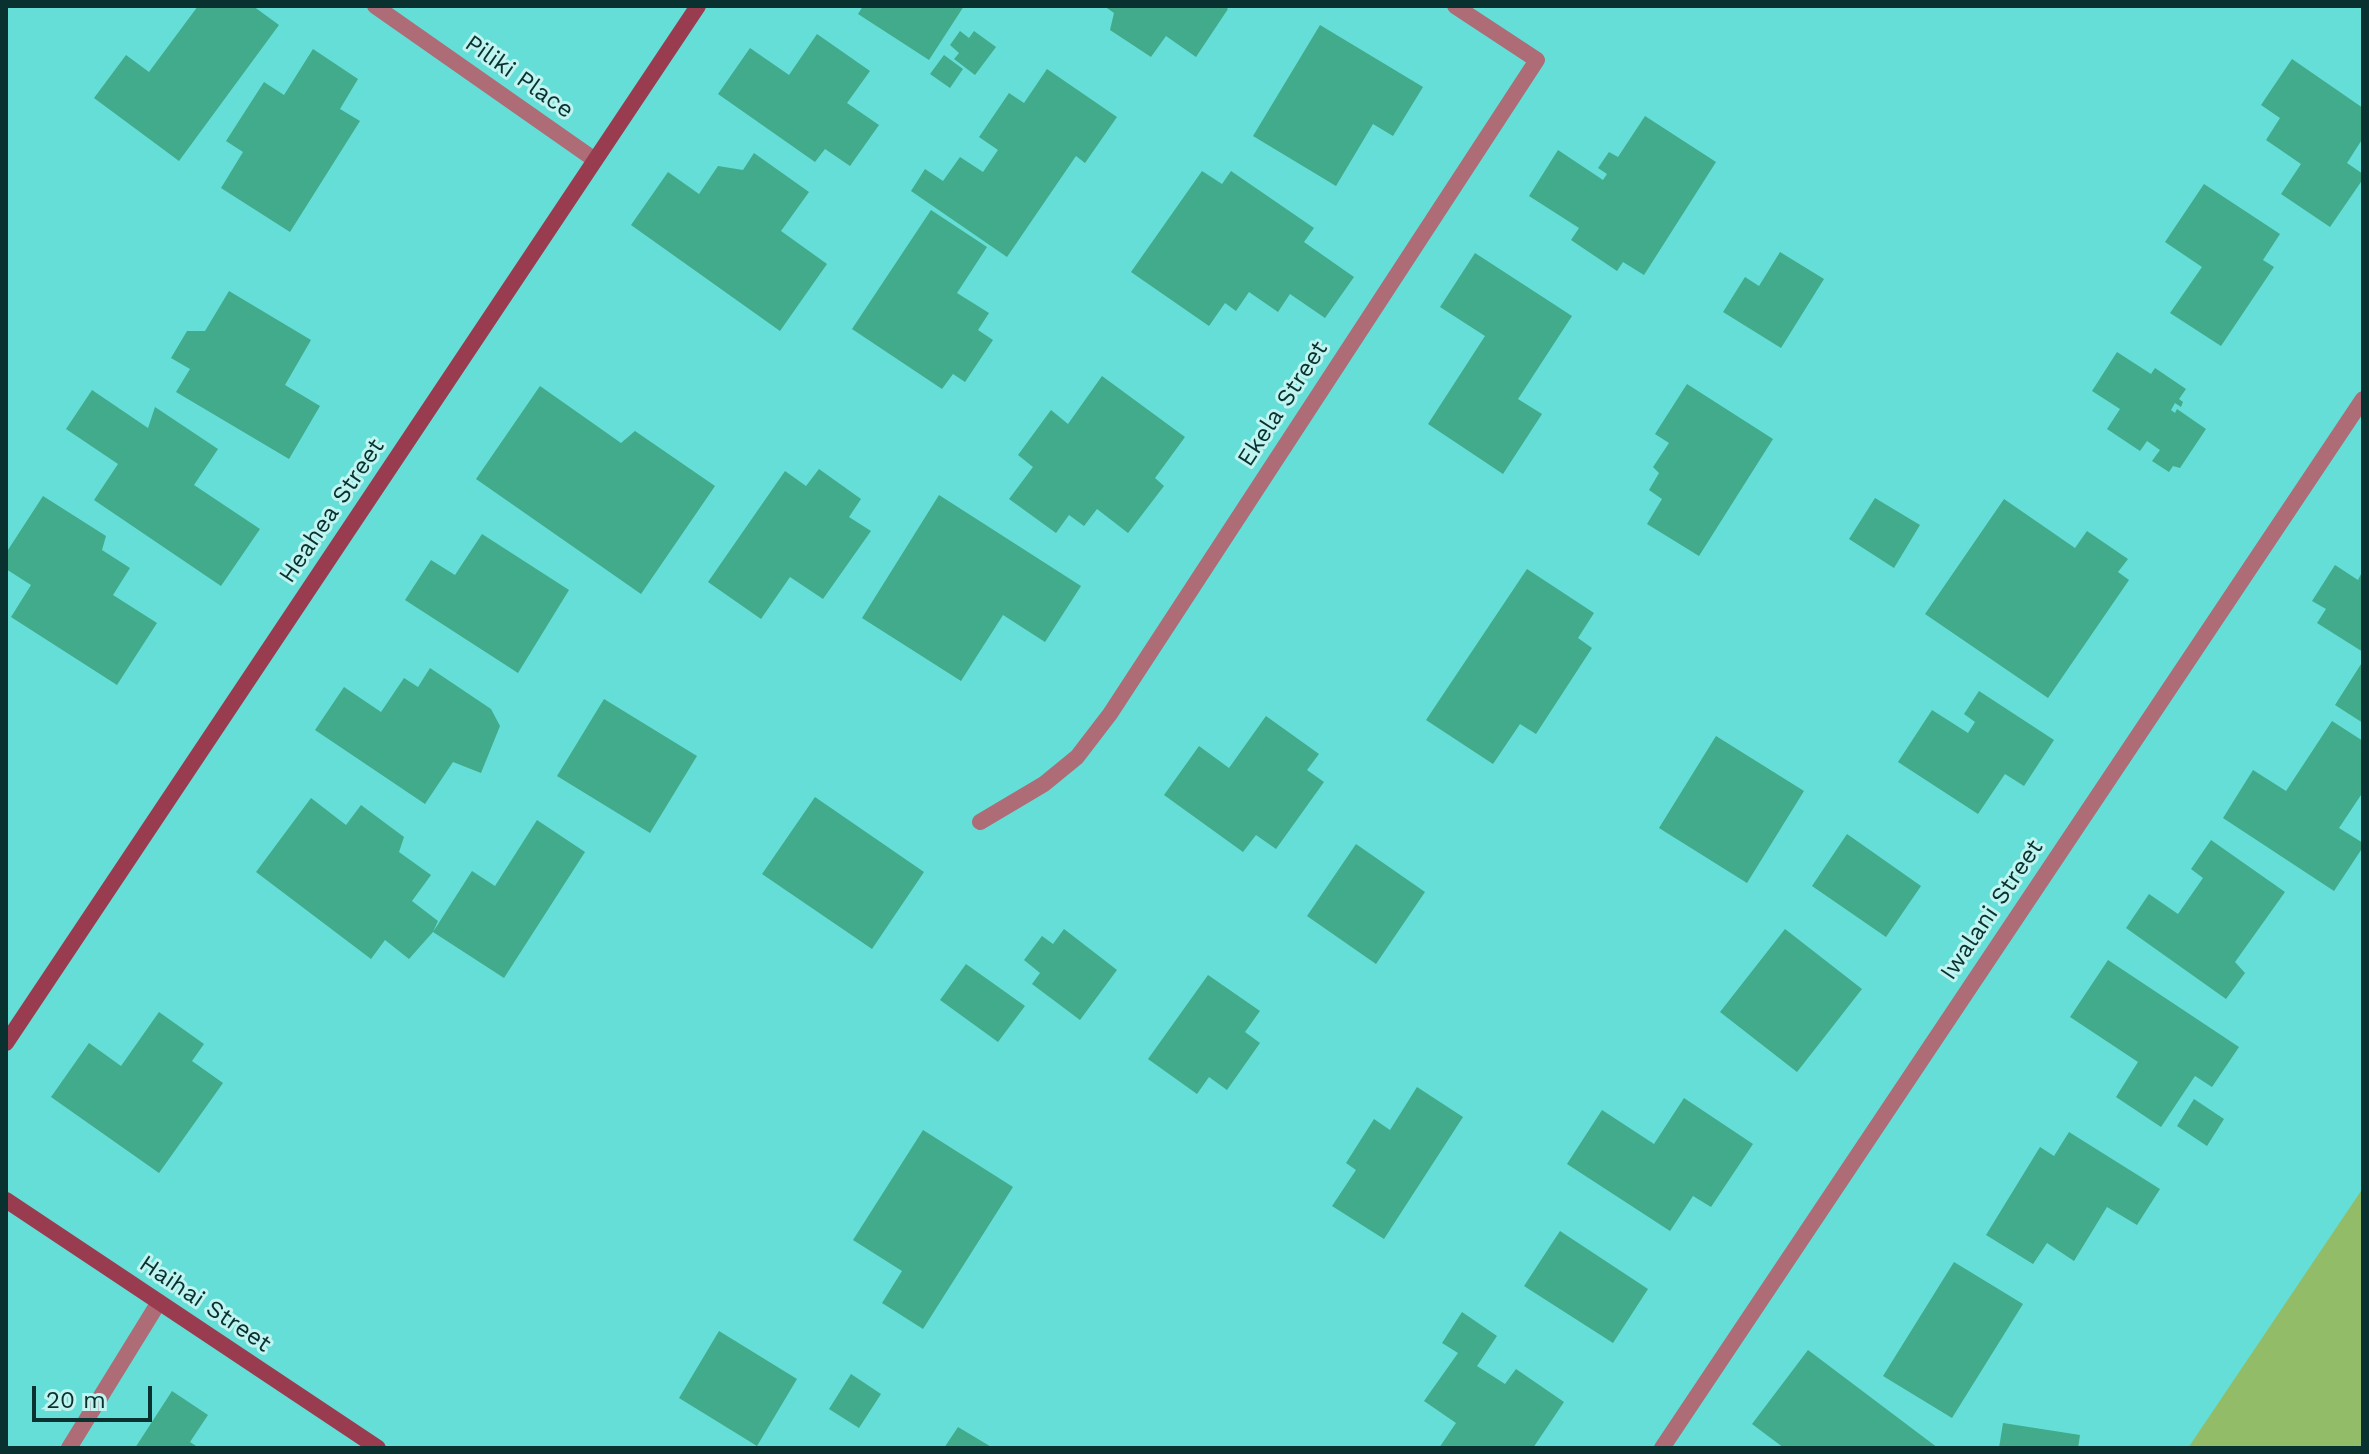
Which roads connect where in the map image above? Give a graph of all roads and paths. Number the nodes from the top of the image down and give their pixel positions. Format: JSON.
{"nodes":[{"id":1,"x":375,"y":6,"type":"edge"},
{"id":2,"x":698,"y":6,"type":"edge"},
{"id":3,"x":1455,"y":6,"type":"edge"},
{"id":4,"x":595,"y":160,"type":"junction"},
{"id":5,"x":2363,"y":399,"type":"edge"},
{"id":6,"x":980,"y":822,"type":"dead end"},
{"id":7,"x":6,"y":1043,"type":"edge"},
{"id":8,"x":6,"y":1200,"type":"edge"},
{"id":9,"x":159,"y":1302,"type":"junction"},
{"id":10,"x":69,"y":1448,"type":"edge"},
{"id":11,"x":378,"y":1448,"type":"edge"},
{"id":12,"x":1662,"y":1448,"type":"edge"}],
"edges":[{"from":1,"to":4,"type":"street","name":"Piliki Place"},
{"from":2,"to":4,"type":"street","name":"Heahea Street"},
{"from":3,"to":6,"type":"street","name":"Ekela Street"},
{"from":4,"to":7,"type":"street","name":"Heahea Street"},
{"from":5,"to":12,"type":"street","name":"Iwalani Street"},
{"from":8,"to":9,"type":"street","name":"Haihai Street"},
{"from":9,"to":10,"type":"street"},
{"from":9,"to":11,"type":"street","name":"Haihai Street"}]}
